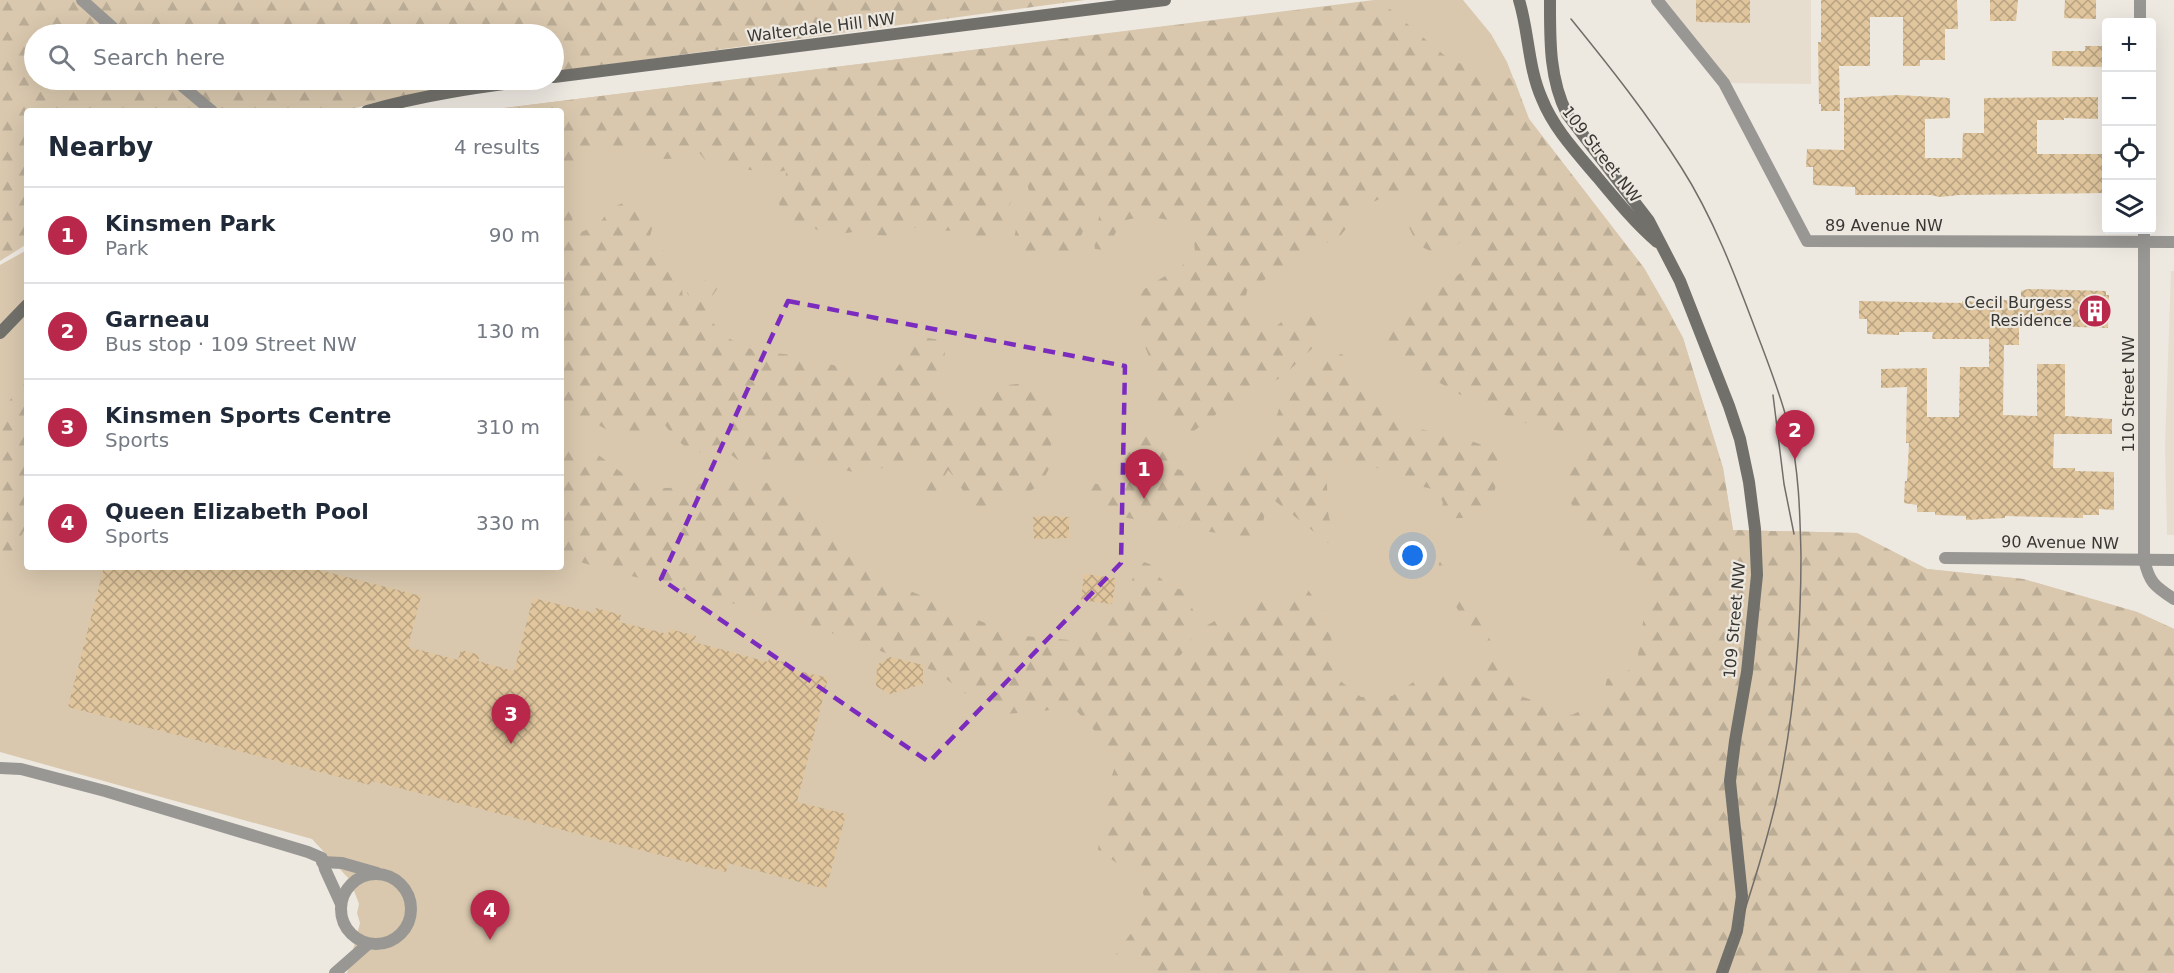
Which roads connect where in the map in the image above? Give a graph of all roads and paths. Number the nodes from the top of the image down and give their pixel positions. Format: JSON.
{"nodes":[{"id":1,"x":82,"y":0,"type":"edge"},
{"id":2,"x":1165,"y":0,"type":"edge"},
{"id":3,"x":1519,"y":0,"type":"edge"},
{"id":4,"x":1550,"y":0,"type":"edge"},
{"id":5,"x":1657,"y":0,"type":"edge"},
{"id":6,"x":2140,"y":0,"type":"edge"},
{"id":7,"x":2140,"y":18,"type":"edge"},
{"id":8,"x":109,"y":24,"type":"edge"},
{"id":9,"x":564,"y":76,"type":"edge"},
{"id":10,"x":187,"y":90,"type":"edge"},
{"id":11,"x":464,"y":90,"type":"edge"},
{"id":12,"x":208,"y":108,"type":"edge"},
{"id":13,"x":377,"y":108,"type":"edge"},
{"id":14,"x":2144,"y":236,"type":"edge"},
{"id":15,"x":2174,"y":242,"type":"edge"},
{"id":16,"x":1663,"y":247,"type":"junction"},
{"id":17,"x":24,"y":308,"type":"edge"},
{"id":18,"x":0,"y":333,"type":"edge"},
{"id":19,"x":1945,"y":558,"type":"dead end"},
{"id":20,"x":2144,"y":559,"type":"junction"},
{"id":21,"x":2174,"y":560,"type":"edge"},
{"id":22,"x":2174,"y":598,"type":"edge"},
{"id":23,"x":0,"y":768,"type":"edge"},
{"id":24,"x":322,"y":862,"type":"junction"},
{"id":25,"x":381,"y":874,"type":"junction"},
{"id":26,"x":341,"y":904,"type":"junction"},
{"id":27,"x":368,"y":944,"type":"junction"},
{"id":28,"x":335,"y":973,"type":"edge"},
{"id":29,"x":1722,"y":973,"type":"edge"}],
"edges":[{"from":1,"to":8,"type":"street"},
{"from":2,"to":9,"type":"main road","name":"Walterdale Hill NW"},
{"from":3,"to":16,"type":"main road","name":"109 Street NW"},
{"from":4,"to":16,"type":"main road","name":"109 Street NW"},
{"from":5,"to":14,"type":"street","name":"89 Avenue NW"},
{"from":6,"to":7,"type":"street"},
{"from":10,"to":12,"type":"street"},
{"from":11,"to":13,"type":"main road"},
{"from":14,"to":15,"type":"street","name":"89 Avenue NW"},
{"from":14,"to":20,"type":"street","name":"110 Street NW"},
{"from":16,"to":29,"type":"main road","name":"109 Street NW"},
{"from":17,"to":18,"type":"main road"},
{"from":19,"to":20,"type":"street","name":"90 Avenue NW"},
{"from":20,"to":21,"type":"street","name":"90 Avenue NW"},
{"from":20,"to":22,"type":"street"},
{"from":23,"to":24,"type":"street"},
{"from":24,"to":25,"type":"street"},
{"from":24,"to":26,"type":"street"},
{"from":25,"to":26,"type":"street"},
{"from":25,"to":27,"type":"street"},
{"from":26,"to":27,"type":"street"},
{"from":27,"to":28,"type":"street"}]}
